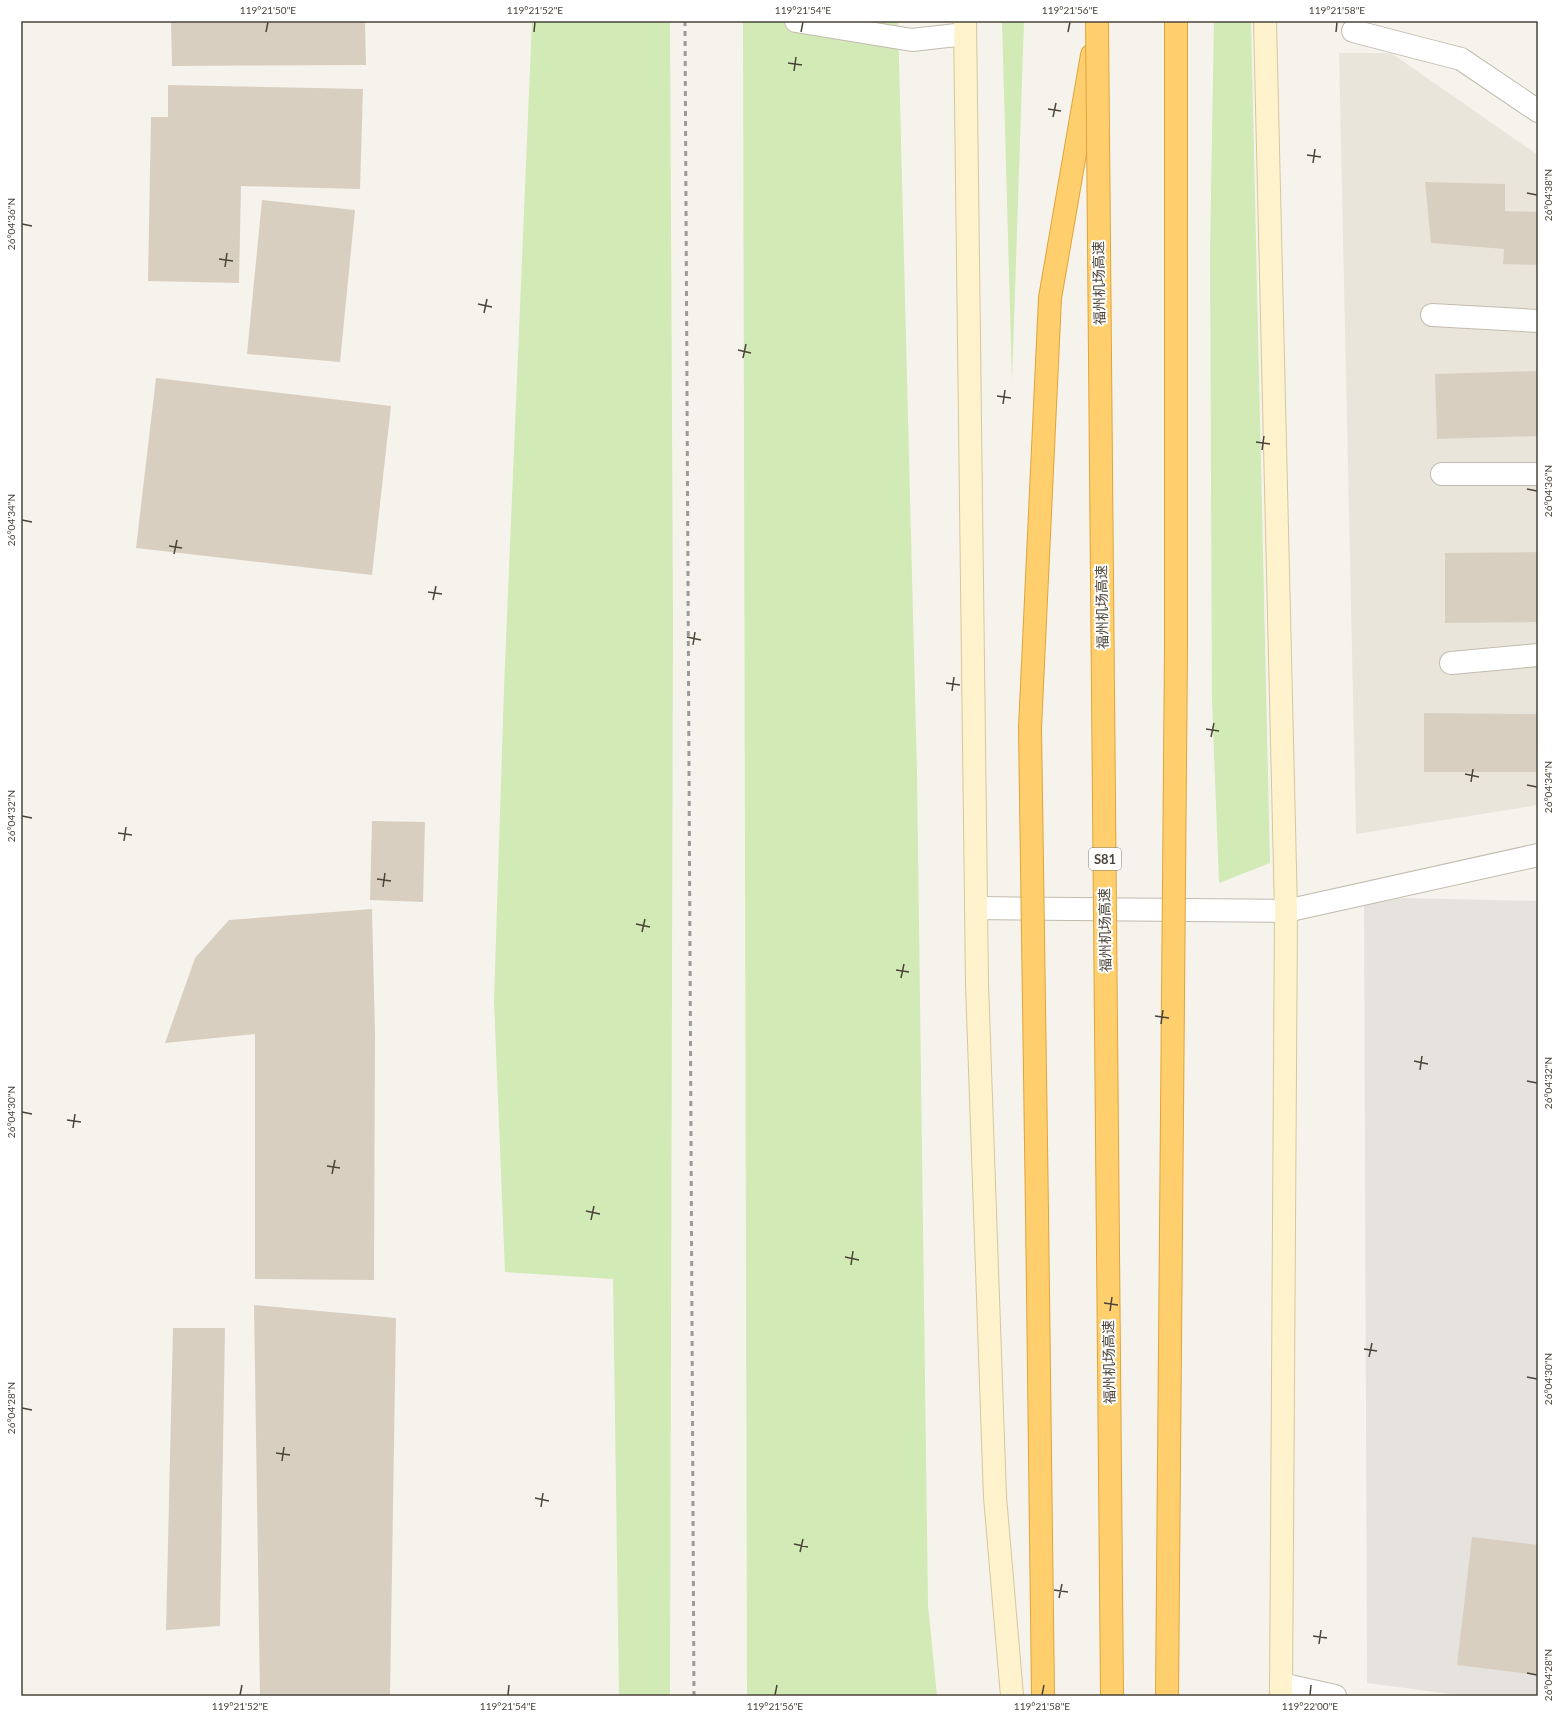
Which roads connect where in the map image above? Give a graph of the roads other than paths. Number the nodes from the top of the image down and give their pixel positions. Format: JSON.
{"nodes":[{"id":1,"x":796,"y":21,"type":"edge"},
{"id":2,"x":1176,"y":21,"type":"edge"},
{"id":3,"x":1265,"y":21,"type":"edge"},
{"id":4,"x":1097,"y":22,"type":"edge"},
{"id":5,"x":965,"y":27,"type":"edge"},
{"id":6,"x":1353,"y":31,"type":"dead end"},
{"id":7,"x":1538,"y":110,"type":"edge"},
{"id":8,"x":1432,"y":315,"type":"dead end"},
{"id":9,"x":1538,"y":321,"type":"edge"},
{"id":10,"x":1442,"y":474,"type":"dead end"},
{"id":11,"x":1538,"y":474,"type":"edge"},
{"id":12,"x":1538,"y":655,"type":"edge"},
{"id":13,"x":1451,"y":663,"type":"dead end"},
{"id":14,"x":1538,"y":855,"type":"edge"},
{"id":15,"x":976,"y":908,"type":"junction"},
{"id":16,"x":1286,"y":911,"type":"junction"},
{"id":17,"x":1281,"y":1690,"type":"edge"},
{"id":18,"x":1012,"y":1696,"type":"edge"},
{"id":19,"x":1043,"y":1696,"type":"edge"},
{"id":20,"x":1112,"y":1696,"type":"edge"},
{"id":21,"x":1167,"y":1696,"type":"edge"},
{"id":22,"x":1335,"y":1696,"type":"edge"}],
"edges":[{"from":1,"to":5,"type":"street"},
{"from":2,"to":21,"type":"highway","bridge":true},
{"from":3,"to":16,"type":"main road"},
{"from":4,"to":19,"type":"highway","bridge":true},
{"from":4,"to":20,"type":"highway","name":"福州机场高速","number":"S81","bridge":true},
{"from":5,"to":15,"type":"main road"},
{"from":6,"to":7,"type":"street"},
{"from":8,"to":9,"type":"street"},
{"from":10,"to":11,"type":"street"},
{"from":12,"to":13,"type":"street"},
{"from":14,"to":16,"type":"street"},
{"from":15,"to":16,"type":"street"},
{"from":15,"to":18,"type":"main road"},
{"from":16,"to":17,"type":"main road"},
{"from":17,"to":22,"type":"street"}]}
